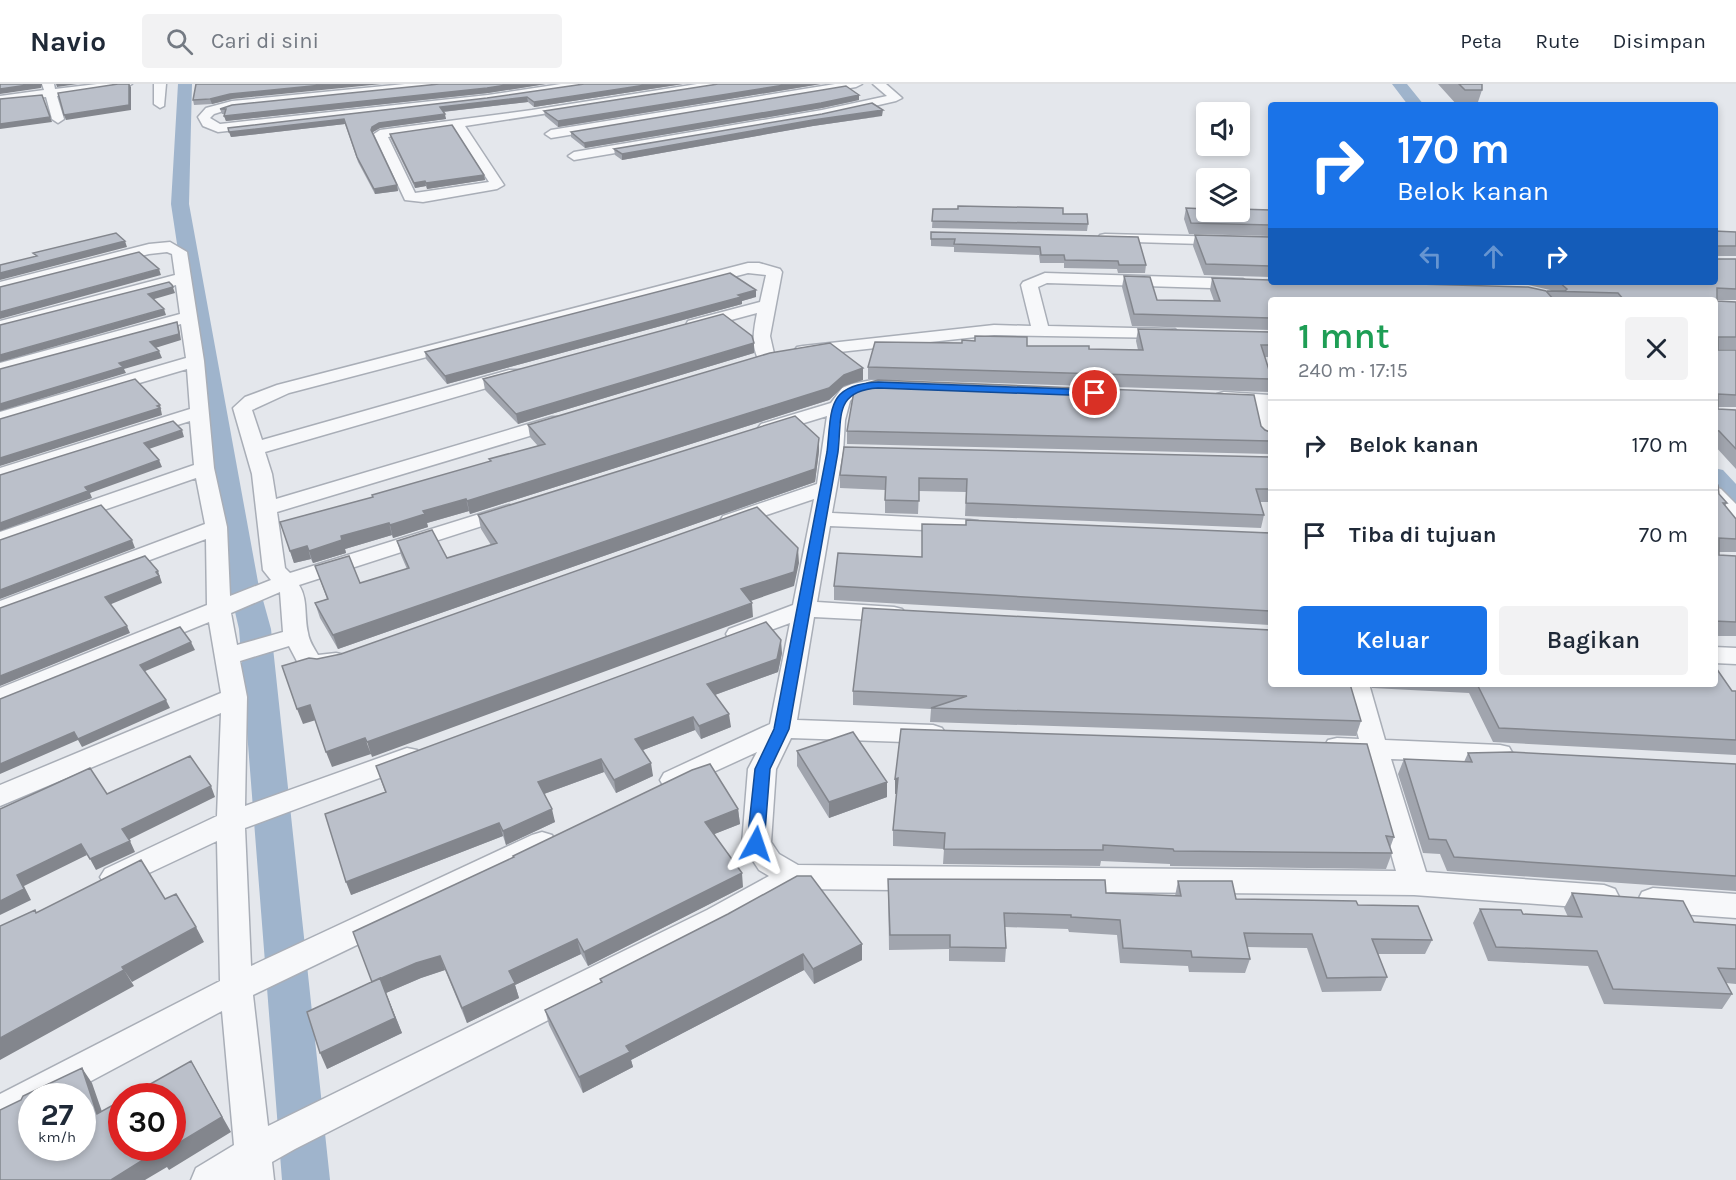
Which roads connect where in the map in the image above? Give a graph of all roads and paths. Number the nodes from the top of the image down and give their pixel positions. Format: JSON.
{"nodes":[{"id":1,"x":126,"y":84,"type":"edge"},
{"id":2,"x":160,"y":84,"type":"edge"},
{"id":3,"x":439,"y":84,"type":"edge"},
{"id":4,"x":498,"y":84,"type":"edge"},
{"id":5,"x":584,"y":84,"type":"edge"},
{"id":6,"x":718,"y":84,"type":"edge"},
{"id":7,"x":856,"y":84,"type":"edge"},
{"id":8,"x":879,"y":84,"type":"edge"},
{"id":9,"x":49,"y":89,"type":"edge"},
{"id":10,"x":670,"y":91,"type":"junction"},
{"id":11,"x":509,"y":95,"type":"junction"},
{"id":12,"x":0,"y":99,"type":"edge"},
{"id":13,"x":160,"y":104,"type":"dead end"},
{"id":14,"x":698,"y":110,"type":"junction"},
{"id":15,"x":532,"y":114,"type":"junction"},
{"id":16,"x":58,"y":119,"type":"dead end"},
{"id":17,"x":457,"y":123,"type":"junction"},
{"id":18,"x":722,"y":130,"type":"junction"},
{"id":19,"x":551,"y":134,"type":"junction"},
{"id":20,"x":574,"y":156,"type":"junction"},
{"id":21,"x":586,"y":169,"type":"dead end"},
{"id":22,"x":1084,"y":237,"type":"edge"},
{"id":23,"x":1268,"y":242,"type":"edge"},
{"id":24,"x":183,"y":278,"type":"junction"},
{"id":25,"x":1261,"y":285,"type":"edge"},
{"id":26,"x":0,"y":286,"type":"edge"},
{"id":27,"x":767,"y":305,"type":"junction"},
{"id":28,"x":188,"y":317,"type":"junction"},
{"id":29,"x":0,"y":326,"type":"edge"},
{"id":30,"x":676,"y":330,"type":"edge"},
{"id":31,"x":1041,"y":330,"type":"junction"},
{"id":32,"x":1190,"y":334,"type":"edge"},
{"id":33,"x":766,"y":358,"type":"junction"},
{"id":34,"x":195,"y":361,"type":"junction"},
{"id":35,"x":744,"y":365,"type":"edge"},
{"id":36,"x":0,"y":369,"type":"edge"},
{"id":37,"x":528,"y":370,"type":"edge"},
{"id":38,"x":917,"y":386,"type":"edge"},
{"id":39,"x":1202,"y":397,"type":"edge"},
{"id":40,"x":1266,"y":399,"type":"edge"},
{"id":41,"x":837,"y":407,"type":"junction"},
{"id":42,"x":199,"y":412,"type":"junction"},
{"id":43,"x":573,"y":416,"type":"edge"},
{"id":44,"x":0,"y":418,"type":"edge"},
{"id":45,"x":1268,"y":418,"type":"edge"},
{"id":46,"x":748,"y":435,"type":"edge"},
{"id":47,"x":256,"y":448,"type":"junction"},
{"id":48,"x":833,"y":452,"type":"junction"},
{"id":49,"x":856,"y":453,"type":"edge"},
{"id":50,"x":204,"y":468,"type":"junction"},
{"id":51,"x":0,"y":475,"type":"edge"},
{"id":52,"x":825,"y":488,"type":"junction"},
{"id":53,"x":1718,"y":497,"type":"edge"},
{"id":54,"x":523,"y":507,"type":"edge"},
{"id":55,"x":265,"y":510,"type":"junction"},
{"id":56,"x":1736,"y":516,"type":"edge"},
{"id":57,"x":820,"y":519,"type":"junction"},
{"id":58,"x":986,"y":526,"type":"edge"},
{"id":59,"x":216,"y":527,"type":"junction"},
{"id":60,"x":713,"y":527,"type":"edge"},
{"id":61,"x":0,"y":539,"type":"edge"},
{"id":62,"x":282,"y":584,"type":"junction"},
{"id":63,"x":227,"y":606,"type":"junction"},
{"id":64,"x":0,"y":609,"type":"edge"},
{"id":65,"x":804,"y":609,"type":"junction"},
{"id":66,"x":912,"y":615,"type":"edge"},
{"id":67,"x":286,"y":638,"type":"junction"},
{"id":68,"x":714,"y":643,"type":"edge"},
{"id":69,"x":358,"y":653,"type":"edge"},
{"id":70,"x":232,"y":655,"type":"junction"},
{"id":71,"x":1718,"y":655,"type":"edge"},
{"id":72,"x":1736,"y":656,"type":"edge"},
{"id":73,"x":1357,"y":687,"type":"edge"},
{"id":74,"x":234,"y":697,"type":"junction"},
{"id":75,"x":0,"y":698,"type":"edge"},
{"id":76,"x":782,"y":729,"type":"junction"},
{"id":77,"x":960,"y":735,"type":"edge"},
{"id":78,"x":1316,"y":746,"type":"edge"},
{"id":79,"x":433,"y":747,"type":"edge"},
{"id":80,"x":1375,"y":748,"type":"junction"},
{"id":81,"x":1526,"y":756,"type":"edge"},
{"id":82,"x":654,"y":790,"type":"edge"},
{"id":83,"x":0,"y":796,"type":"edge"},
{"id":84,"x":233,"y":822,"type":"junction"},
{"id":85,"x":569,"y":830,"type":"edge"},
{"id":86,"x":793,"y":877,"type":"junction"},
{"id":87,"x":1414,"y":883,"type":"junction"},
{"id":88,"x":95,"y":887,"type":"edge"},
{"id":89,"x":1736,"y":906,"type":"edge"},
{"id":90,"x":238,"y":987,"type":"junction"},
{"id":91,"x":0,"y":1113,"type":"edge"},
{"id":92,"x":264,"y":1156,"type":"edge"},
{"id":93,"x":208,"y":1180,"type":"edge"}],
"edges":[{"from":1,"to":9,"type":"street"},
{"from":2,"to":13,"type":"street"},
{"from":3,"to":11,"type":"street"},
{"from":4,"to":11,"type":"street"},
{"from":5,"to":11,"type":"street"},
{"from":6,"to":10,"type":"street"},
{"from":7,"to":14,"type":"street"},
{"from":8,"to":18,"type":"street"},
{"from":9,"to":12,"type":"street"},
{"from":9,"to":16,"type":"street"},
{"from":10,"to":14,"type":"street"},
{"from":10,"to":15,"type":"street"},
{"from":11,"to":15,"type":"street"},
{"from":14,"to":18,"type":"street"},
{"from":14,"to":19,"type":"street"},
{"from":15,"to":17,"type":"street"},
{"from":15,"to":19,"type":"street"},
{"from":17,"to":17,"type":"street"},
{"from":18,"to":20,"type":"street"},
{"from":19,"to":20,"type":"street"},
{"from":20,"to":21,"type":"street"},
{"from":22,"to":23,"type":"street"},
{"from":24,"to":26,"type":"street"},
{"from":24,"to":28,"type":"street"},
{"from":24,"to":29,"type":"street"},
{"from":25,"to":31,"type":"street"},
{"from":27,"to":30,"type":"street"},
{"from":27,"to":33,"type":"street"},
{"from":27,"to":47,"type":"street"},
{"from":28,"to":34,"type":"street"},
{"from":28,"to":36,"type":"street"},
{"from":31,"to":32,"type":"street"},
{"from":31,"to":33,"type":"street"},
{"from":33,"to":35,"type":"street"},
{"from":34,"to":42,"type":"street"},
{"from":34,"to":44,"type":"street"},
{"from":37,"to":47,"type":"street"},
{"from":38,"to":41,"type":"street"},
{"from":39,"to":40,"type":"street"},
{"from":40,"to":45,"type":"street"},
{"from":41,"to":46,"type":"street"},
{"from":41,"to":48,"type":"street"},
{"from":42,"to":50,"type":"street"},
{"from":42,"to":51,"type":"street"},
{"from":43,"to":55,"type":"street"},
{"from":47,"to":55,"type":"street"},
{"from":48,"to":49,"type":"street"},
{"from":48,"to":52,"type":"street"},
{"from":50,"to":59,"type":"street"},
{"from":50,"to":61,"type":"street"},
{"from":52,"to":57,"type":"street"},
{"from":52,"to":60,"type":"street"},
{"from":53,"to":56,"type":"street"},
{"from":54,"to":62,"type":"street"},
{"from":55,"to":62,"type":"street"},
{"from":57,"to":58,"type":"street"},
{"from":57,"to":65,"type":"street"},
{"from":59,"to":63,"type":"street"},
{"from":59,"to":64,"type":"street"},
{"from":62,"to":63,"type":"street"},
{"from":62,"to":67,"type":"street"},
{"from":63,"to":70,"type":"street"},
{"from":63,"to":75,"type":"street"},
{"from":65,"to":66,"type":"street"},
{"from":65,"to":68,"type":"street"},
{"from":65,"to":76,"type":"street"},
{"from":67,"to":69,"type":"street"},
{"from":67,"to":70,"type":"street"},
{"from":70,"to":74,"type":"street"},
{"from":71,"to":72,"type":"street"},
{"from":73,"to":80,"type":"street"},
{"from":74,"to":83,"type":"street"},
{"from":74,"to":84,"type":"street"},
{"from":76,"to":77,"type":"street"},
{"from":76,"to":82,"type":"street"},
{"from":76,"to":86,"type":"street"},
{"from":78,"to":80,"type":"street"},
{"from":79,"to":84,"type":"street"},
{"from":80,"to":81,"type":"street"},
{"from":80,"to":87,"type":"street"},
{"from":84,"to":88,"type":"street"},
{"from":84,"to":90,"type":"street"},
{"from":85,"to":90,"type":"street"},
{"from":86,"to":87,"type":"street"},
{"from":86,"to":92,"type":"street"},
{"from":87,"to":89,"type":"street"},
{"from":90,"to":91,"type":"street"},
{"from":90,"to":92,"type":"street"},
{"from":92,"to":93,"type":"street"}]}
